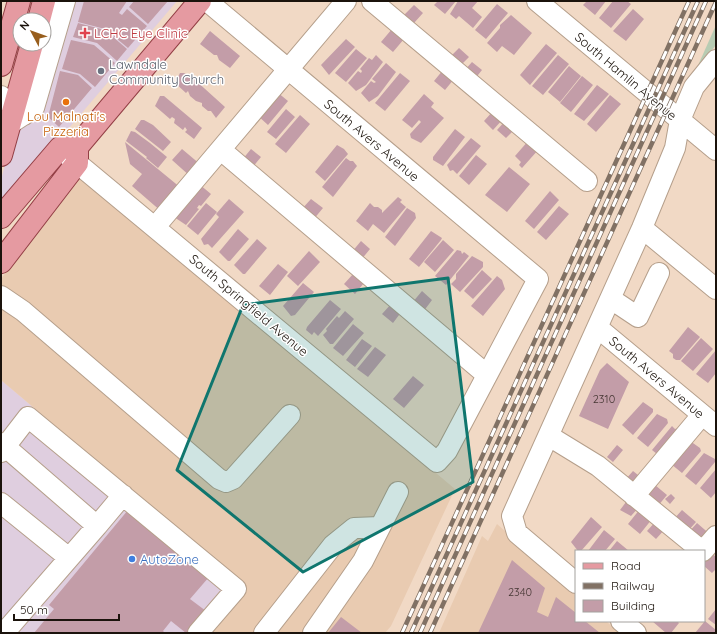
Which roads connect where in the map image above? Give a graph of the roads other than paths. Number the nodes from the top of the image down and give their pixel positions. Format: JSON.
{"nodes":[{"id":1,"x":19,"y":1,"type":"edge"},
{"id":2,"x":44,"y":1,"type":"edge"},
{"id":3,"x":65,"y":1,"type":"edge"},
{"id":4,"x":200,"y":1,"type":"edge"},
{"id":5,"x":207,"y":1,"type":"edge"},
{"id":6,"x":346,"y":1,"type":"edge"},
{"id":7,"x":372,"y":1,"type":"edge"},
{"id":8,"x":537,"y":1,"type":"edge"},
{"id":9,"x":41,"y":12,"type":"edge"},
{"id":10,"x":30,"y":52,"type":"edge"},
{"id":11,"x":716,"y":60,"type":"edge"},
{"id":12,"x":1,"y":65,"type":"edge"},
{"id":13,"x":289,"y":70,"type":"junction"},
{"id":14,"x":12,"y":110,"type":"edge"},
{"id":15,"x":680,"y":120,"type":"junction"},
{"id":16,"x":221,"y":150,"type":"junction"},
{"id":17,"x":716,"y":150,"type":"edge"},
{"id":18,"x":71,"y":153,"type":"junction"},
{"id":19,"x":1,"y":155,"type":"edge"},
{"id":20,"x":587,"y":181,"type":"dead end"},
{"id":21,"x":1,"y":217,"type":"edge"},
{"id":22,"x":156,"y":227,"type":"junction"},
{"id":23,"x":642,"y":228,"type":"junction"},
{"id":24,"x":1,"y":262,"type":"edge"},
{"id":25,"x":659,"y":273,"type":"dead end"},
{"id":26,"x":716,"y":289,"type":"edge"},
{"id":27,"x":1,"y":296,"type":"edge"},
{"id":28,"x":611,"y":299,"type":"junction"},
{"id":29,"x":598,"y":328,"type":"junction"},
{"id":30,"x":487,"y":375,"type":"junction"},
{"id":31,"x":290,"y":415,"type":"dead end"},
{"id":32,"x":709,"y":420,"type":"edge"},
{"id":33,"x":549,"y":436,"type":"junction"},
{"id":34,"x":2,"y":447,"type":"edge"},
{"id":35,"x":398,"y":492,"type":"dead end"},
{"id":36,"x":123,"y":495,"type":"junction"},
{"id":37,"x":634,"y":496,"type":"junction"},
{"id":38,"x":1,"y":503,"type":"edge"},
{"id":39,"x":97,"y":526,"type":"junction"},
{"id":40,"x":380,"y":527,"type":"junction"},
{"id":41,"x":716,"y":536,"type":"edge"},
{"id":42,"x":702,"y":550,"type":"edge"},
{"id":43,"x":704,"y":550,"type":"edge"},
{"id":44,"x":69,"y":558,"type":"junction"},
{"id":45,"x":575,"y":582,"type":"edge"},
{"id":46,"x":4,"y":633,"type":"edge"},
{"id":47,"x":198,"y":633,"type":"edge"},
{"id":48,"x":264,"y":633,"type":"edge"},
{"id":49,"x":313,"y":633,"type":"edge"}],
"edges":[{"from":1,"to":12,"type":"main road"},
{"from":2,"to":9,"type":"main road"},
{"from":3,"to":14,"type":"street"},
{"from":4,"to":18,"type":"main road"},
{"from":5,"to":13,"type":"street","name":"South Avers Avenue"},
{"from":6,"to":13,"type":"street"},
{"from":7,"to":20,"type":"street"},
{"from":8,"to":15,"type":"street","name":"South Hamlin Avenue"},
{"from":10,"to":14,"type":"main road"},
{"from":11,"to":15,"type":"street"},
{"from":13,"to":16,"type":"street"},
{"from":13,"to":30,"type":"street","name":"South Avers Avenue"},
{"from":14,"to":19,"type":"main road"},
{"from":15,"to":17,"type":"street","name":"South Hamlin Avenue"},
{"from":15,"to":23,"type":"street"},
{"from":16,"to":22,"type":"street"},
{"from":16,"to":30,"type":"street"},
{"from":18,"to":21,"type":"main road"},
{"from":18,"to":22,"type":"street","name":"South Springfield Avenue"},
{"from":18,"to":24,"type":"main road"},
{"from":22,"to":30,"type":"street","name":"South Springfield Avenue"},
{"from":23,"to":26,"type":"street"},
{"from":23,"to":28,"type":"street"},
{"from":25,"to":28,"type":"street"},
{"from":27,"to":31,"type":"street"},
{"from":28,"to":29,"type":"street"},
{"from":29,"to":32,"type":"street","name":"South Avers Avenue"},
{"from":29,"to":33,"type":"street"},
{"from":32,"to":37,"type":"street"},
{"from":33,"to":37,"type":"street"},
{"from":33,"to":45,"type":"street"},
{"from":34,"to":36,"type":"street"},
{"from":34,"to":39,"type":"street"},
{"from":35,"to":40,"type":"street"},
{"from":36,"to":39,"type":"street"},
{"from":36,"to":47,"type":"street"},
{"from":37,"to":42,"type":"street"},
{"from":38,"to":44,"type":"street"},
{"from":39,"to":44,"type":"street"},
{"from":40,"to":48,"type":"street"},
{"from":40,"to":49,"type":"street"},
{"from":41,"to":43,"type":"street"},
{"from":44,"to":46,"type":"street"}]}
